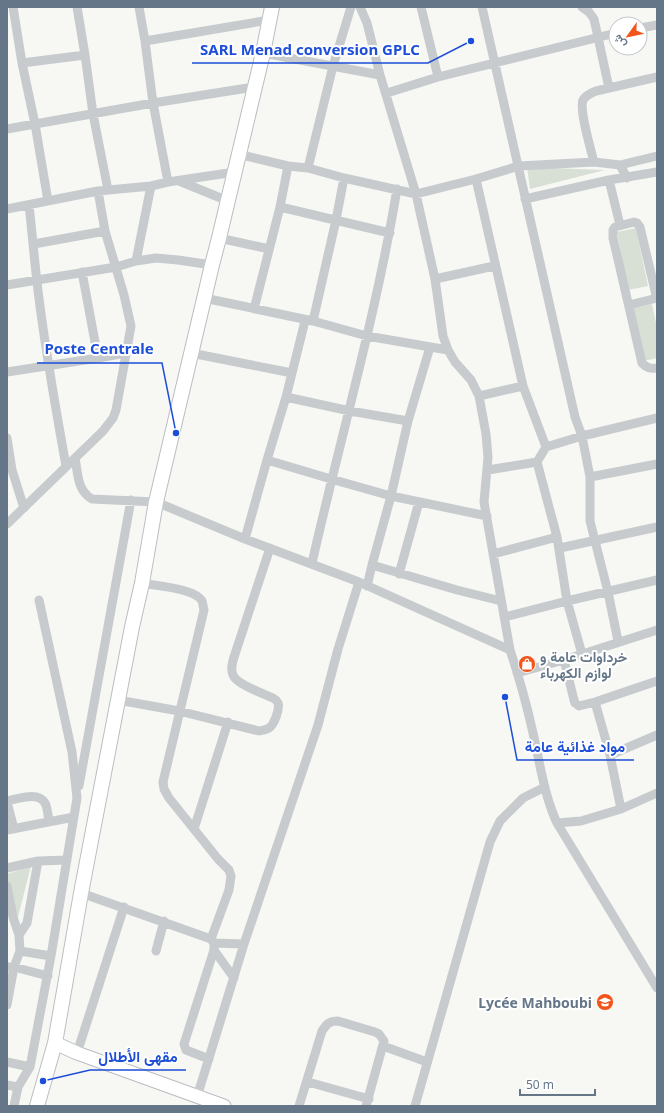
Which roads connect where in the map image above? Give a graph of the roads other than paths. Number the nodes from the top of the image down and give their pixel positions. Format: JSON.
{"nodes":[{"id":1,"x":16,"y":7,"type":"edge"},
{"id":2,"x":77,"y":7,"type":"edge"},
{"id":3,"x":139,"y":7,"type":"edge"},
{"id":4,"x":351,"y":7,"type":"edge"},
{"id":5,"x":360,"y":7,"type":"edge"},
{"id":6,"x":421,"y":7,"type":"edge"},
{"id":7,"x":482,"y":7,"type":"edge"},
{"id":8,"x":582,"y":7,"type":"edge"},
{"id":9,"x":270,"y":14,"type":"edge"},
{"id":10,"x":608,"y":35,"type":"edge"},
{"id":11,"x":597,"y":37,"type":"junction"},
{"id":12,"x":145,"y":41,"type":"junction"},
{"id":13,"x":263,"y":53,"type":"junction"},
{"id":14,"x":85,"y":55,"type":"junction"},
{"id":15,"x":22,"y":63,"type":"junction"},
{"id":16,"x":495,"y":64,"type":"junction"},
{"id":17,"x":333,"y":66,"type":"junction"},
{"id":18,"x":380,"y":74,"type":"junction"},
{"id":19,"x":438,"y":77,"type":"junction"},
{"id":20,"x":657,"y":77,"type":"edge"},
{"id":21,"x":254,"y":87,"type":"junction"},
{"id":22,"x":609,"y":88,"type":"junction"},
{"id":23,"x":386,"y":93,"type":"junction"},
{"id":24,"x":153,"y":103,"type":"junction"},
{"id":25,"x":93,"y":114,"type":"junction"},
{"id":26,"x":35,"y":124,"type":"junction"},
{"id":27,"x":7,"y":129,"type":"edge"},
{"id":28,"x":238,"y":154,"type":"junction"},
{"id":29,"x":657,"y":156,"type":"edge"},
{"id":30,"x":594,"y":162,"type":"junction"},
{"id":31,"x":620,"y":165,"type":"junction"},
{"id":32,"x":288,"y":166,"type":"junction"},
{"id":33,"x":519,"y":166,"type":"junction"},
{"id":34,"x":308,"y":168,"type":"junction"},
{"id":35,"x":235,"y":172,"type":"junction"},
{"id":36,"x":657,"y":172,"type":"edge"},
{"id":37,"x":344,"y":178,"type":"junction"},
{"id":38,"x":627,"y":178,"type":"junction"},
{"id":39,"x":476,"y":179,"type":"junction"},
{"id":40,"x":609,"y":180,"type":"junction"},
{"id":41,"x":179,"y":181,"type":"junction"},
{"id":42,"x":168,"y":182,"type":"junction"},
{"id":43,"x":151,"y":186,"type":"junction"},
{"id":44,"x":397,"y":189,"type":"junction"},
{"id":45,"x":108,"y":190,"type":"junction"},
{"id":46,"x":98,"y":191,"type":"junction"},
{"id":47,"x":416,"y":194,"type":"junction"},
{"id":48,"x":525,"y":199,"type":"junction"},
{"id":49,"x":48,"y":201,"type":"junction"},
{"id":50,"x":228,"y":201,"type":"junction"},
{"id":51,"x":29,"y":205,"type":"junction"},
{"id":52,"x":280,"y":207,"type":"junction"},
{"id":53,"x":7,"y":209,"type":"edge"},
{"id":54,"x":336,"y":220,"type":"junction"},
{"id":55,"x":620,"y":225,"type":"junction"},
{"id":56,"x":105,"y":231,"type":"junction"},
{"id":57,"x":390,"y":234,"type":"junction"},
{"id":58,"x":219,"y":238,"type":"junction"},
{"id":59,"x":34,"y":244,"type":"junction"},
{"id":60,"x":269,"y":249,"type":"junction"},
{"id":61,"x":136,"y":261,"type":"junction"},
{"id":62,"x":212,"y":265,"type":"junction"},
{"id":63,"x":494,"y":266,"type":"junction"},
{"id":64,"x":116,"y":268,"type":"junction"},
{"id":65,"x":82,"y":272,"type":"junction"},
{"id":66,"x":435,"y":279,"type":"junction"},
{"id":67,"x":37,"y":280,"type":"junction"},
{"id":68,"x":7,"y":285,"type":"edge"},
{"id":69,"x":204,"y":298,"type":"junction"},
{"id":70,"x":657,"y":299,"type":"edge"},
{"id":71,"x":629,"y":305,"type":"junction"},
{"id":72,"x":254,"y":309,"type":"junction"},
{"id":73,"x":309,"y":321,"type":"junction"},
{"id":74,"x":368,"y":336,"type":"junction"},
{"id":75,"x":430,"y":347,"type":"junction"},
{"id":76,"x":448,"y":350,"type":"junction"},
{"id":77,"x":126,"y":352,"type":"junction"},
{"id":78,"x":191,"y":353,"type":"junction"},
{"id":79,"x":98,"y":358,"type":"junction"},
{"id":80,"x":48,"y":366,"type":"junction"},
{"id":81,"x":657,"y":368,"type":"edge"},
{"id":82,"x":7,"y":372,"type":"edge"},
{"id":83,"x":292,"y":373,"type":"junction"},
{"id":84,"x":522,"y":386,"type":"junction"},
{"id":85,"x":479,"y":396,"type":"junction"},
{"id":86,"x":286,"y":397,"type":"junction"},
{"id":87,"x":350,"y":411,"type":"junction"},
{"id":88,"x":657,"y":418,"type":"edge"},
{"id":89,"x":408,"y":421,"type":"junction"},
{"id":90,"x":582,"y":436,"type":"junction"},
{"id":91,"x":7,"y":438,"type":"edge"},
{"id":92,"x":546,"y":447,"type":"junction"},
{"id":93,"x":75,"y":458,"type":"junction"},
{"id":94,"x":267,"y":460,"type":"junction"},
{"id":95,"x":537,"y":462,"type":"junction"},
{"id":96,"x":657,"y":464,"type":"edge"},
{"id":97,"x":66,"y":466,"type":"junction"},
{"id":98,"x":488,"y":470,"type":"junction"},
{"id":99,"x":10,"y":471,"type":"edge"},
{"id":100,"x":590,"y":477,"type":"junction"},
{"id":101,"x":331,"y":480,"type":"junction"},
{"id":102,"x":391,"y":496,"type":"junction"},
{"id":103,"x":131,"y":500,"type":"junction"},
{"id":104,"x":156,"y":502,"type":"junction"},
{"id":105,"x":419,"y":502,"type":"junction"},
{"id":106,"x":24,"y":508,"type":"junction"},
{"id":107,"x":487,"y":516,"type":"junction"},
{"id":108,"x":7,"y":524,"type":"edge"},
{"id":109,"x":657,"y":527,"type":"edge"},
{"id":110,"x":558,"y":537,"type":"junction"},
{"id":111,"x":245,"y":539,"type":"junction"},
{"id":112,"x":595,"y":540,"type":"junction"},
{"id":113,"x":270,"y":548,"type":"junction"},
{"id":114,"x":560,"y":548,"type":"junction"},
{"id":115,"x":493,"y":554,"type":"junction"},
{"id":116,"x":312,"y":563,"type":"junction"},
{"id":117,"x":372,"y":565,"type":"junction"},
{"id":118,"x":399,"y":574,"type":"junction"},
{"id":119,"x":657,"y":580,"type":"edge"},
{"id":120,"x":142,"y":583,"type":"junction"},
{"id":121,"x":363,"y":584,"type":"junction"},
{"id":122,"x":608,"y":592,"type":"junction"},
{"id":123,"x":39,"y":600,"type":"dead end"},
{"id":124,"x":501,"y":601,"type":"junction"},
{"id":125,"x":567,"y":601,"type":"junction"},
{"id":126,"x":505,"y":617,"type":"junction"},
{"id":127,"x":657,"y":630,"type":"edge"},
{"id":128,"x":618,"y":641,"type":"junction"},
{"id":129,"x":510,"y":650,"type":"junction"},
{"id":130,"x":582,"y":654,"type":"junction"},
{"id":131,"x":564,"y":660,"type":"junction"},
{"id":132,"x":517,"y":673,"type":"junction"},
{"id":133,"x":657,"y":681,"type":"edge"},
{"id":134,"x":118,"y":700,"type":"junction"},
{"id":135,"x":595,"y":702,"type":"junction"},
{"id":136,"x":180,"y":711,"type":"junction"},
{"id":137,"x":228,"y":722,"type":"junction"},
{"id":138,"x":657,"y":735,"type":"edge"},
{"id":139,"x":610,"y":755,"type":"junction"},
{"id":140,"x":545,"y":787,"type":"junction"},
{"id":141,"x":657,"y":793,"type":"edge"},
{"id":142,"x":77,"y":798,"type":"junction"},
{"id":143,"x":7,"y":802,"type":"edge"},
{"id":144,"x":622,"y":809,"type":"junction"},
{"id":145,"x":74,"y":817,"type":"junction"},
{"id":146,"x":49,"y":822,"type":"junction"},
{"id":147,"x":557,"y":823,"type":"junction"},
{"id":148,"x":194,"y":829,"type":"junction"},
{"id":149,"x":11,"y":830,"type":"edge"},
{"id":150,"x":67,"y":860,"type":"junction"},
{"id":151,"x":38,"y":861,"type":"junction"},
{"id":152,"x":7,"y":868,"type":"edge"},
{"id":153,"x":7,"y":886,"type":"edge"},
{"id":154,"x":81,"y":893,"type":"junction"},
{"id":155,"x":124,"y":908,"type":"junction"},
{"id":156,"x":164,"y":921,"type":"junction"},
{"id":157,"x":19,"y":935,"type":"junction"},
{"id":158,"x":213,"y":944,"type":"junction"},
{"id":159,"x":244,"y":944,"type":"junction"},
{"id":160,"x":20,"y":951,"type":"junction"},
{"id":161,"x":156,"y":951,"type":"dead end"},
{"id":162,"x":51,"y":956,"type":"junction"},
{"id":163,"x":11,"y":967,"type":"edge"},
{"id":164,"x":48,"y":976,"type":"junction"},
{"id":165,"x":234,"y":978,"type":"junction"},
{"id":166,"x":657,"y":988,"type":"edge"},
{"id":167,"x":7,"y":1005,"type":"edge"},
{"id":168,"x":55,"y":1043,"type":"junction"},
{"id":169,"x":383,"y":1046,"type":"junction"},
{"id":170,"x":77,"y":1053,"type":"junction"},
{"id":171,"x":209,"y":1059,"type":"junction"},
{"id":172,"x":7,"y":1062,"type":"edge"},
{"id":173,"x":427,"y":1062,"type":"junction"},
{"id":174,"x":30,"y":1067,"type":"junction"},
{"id":175,"x":308,"y":1082,"type":"junction"},
{"id":176,"x":7,"y":1085,"type":"edge"},
{"id":177,"x":18,"y":1087,"type":"junction"},
{"id":178,"x":197,"y":1097,"type":"junction"},
{"id":179,"x":367,"y":1102,"type":"edge"},
{"id":180,"x":14,"y":1106,"type":"edge"},
{"id":181,"x":37,"y":1106,"type":"edge"},
{"id":182,"x":224,"y":1106,"type":"edge"},
{"id":183,"x":299,"y":1106,"type":"edge"},
{"id":184,"x":415,"y":1106,"type":"edge"}],
"edges":[{"from":1,"to":15,"type":"street"},
{"from":2,"to":14,"type":"street"},
{"from":3,"to":12,"type":"street"},
{"from":4,"to":17,"type":"street"},
{"from":5,"to":18,"type":"street"},
{"from":6,"to":19,"type":"street"},
{"from":7,"to":16,"type":"street"},
{"from":8,"to":11,"type":"street"},
{"from":9,"to":12,"type":"street"},
{"from":9,"to":13,"type":"main road"},
{"from":10,"to":11,"type":"street"},
{"from":11,"to":16,"type":"street"},
{"from":11,"to":22,"type":"street"},
{"from":12,"to":24,"type":"street"},
{"from":13,"to":17,"type":"street"},
{"from":13,"to":21,"type":"main road"},
{"from":14,"to":15,"type":"street"},
{"from":14,"to":25,"type":"street"},
{"from":15,"to":26,"type":"street"},
{"from":16,"to":19,"type":"street"},
{"from":16,"to":33,"type":"street"},
{"from":17,"to":18,"type":"street"},
{"from":17,"to":34,"type":"street"},
{"from":18,"to":23,"type":"street"},
{"from":19,"to":23,"type":"street"},
{"from":20,"to":22,"type":"street"},
{"from":21,"to":24,"type":"street"},
{"from":21,"to":28,"type":"main road"},
{"from":22,"to":30,"type":"street"},
{"from":23,"to":47,"type":"street"},
{"from":24,"to":25,"type":"street"},
{"from":24,"to":42,"type":"street"},
{"from":25,"to":26,"type":"street"},
{"from":25,"to":45,"type":"street"},
{"from":26,"to":27,"type":"street"},
{"from":26,"to":49,"type":"street"},
{"from":28,"to":32,"type":"street"},
{"from":28,"to":35,"type":"main road"},
{"from":29,"to":31,"type":"street"},
{"from":30,"to":31,"type":"street"},
{"from":30,"to":33,"type":"street"},
{"from":31,"to":38,"type":"street"},
{"from":32,"to":34,"type":"street"},
{"from":32,"to":52,"type":"street"},
{"from":33,"to":39,"type":"street"},
{"from":33,"to":48,"type":"street"},
{"from":34,"to":37,"type":"street"},
{"from":35,"to":41,"type":"street"},
{"from":35,"to":50,"type":"main road"},
{"from":36,"to":38,"type":"street"},
{"from":37,"to":44,"type":"street"},
{"from":37,"to":54,"type":"street"},
{"from":38,"to":40,"type":"street"},
{"from":39,"to":47,"type":"street"},
{"from":39,"to":63,"type":"street"},
{"from":40,"to":48,"type":"street"},
{"from":40,"to":55,"type":"street"},
{"from":41,"to":42,"type":"street"},
{"from":41,"to":50,"type":"street"},
{"from":42,"to":43,"type":"street"},
{"from":43,"to":45,"type":"street"},
{"from":43,"to":61,"type":"street"},
{"from":44,"to":47,"type":"street"},
{"from":44,"to":57,"type":"street"},
{"from":45,"to":46,"type":"street"},
{"from":46,"to":49,"type":"street"},
{"from":46,"to":56,"type":"street"},
{"from":47,"to":66,"type":"street"},
{"from":48,"to":90,"type":"street"},
{"from":49,"to":51,"type":"street"},
{"from":50,"to":58,"type":"main road"},
{"from":51,"to":53,"type":"street"},
{"from":51,"to":59,"type":"street"},
{"from":52,"to":54,"type":"street"},
{"from":52,"to":60,"type":"street"},
{"from":54,"to":57,"type":"street"},
{"from":54,"to":73,"type":"street"},
{"from":55,"to":70,"type":"street"},
{"from":55,"to":71,"type":"street"},
{"from":56,"to":59,"type":"street"},
{"from":56,"to":64,"type":"street"},
{"from":57,"to":74,"type":"street"},
{"from":58,"to":60,"type":"street"},
{"from":58,"to":62,"type":"main road"},
{"from":59,"to":67,"type":"street"},
{"from":60,"to":72,"type":"street"},
{"from":61,"to":62,"type":"street"},
{"from":61,"to":64,"type":"street"},
{"from":62,"to":69,"type":"main road"},
{"from":63,"to":66,"type":"street"},
{"from":63,"to":84,"type":"street"},
{"from":64,"to":65,"type":"street"},
{"from":64,"to":77,"type":"street"},
{"from":65,"to":67,"type":"street"},
{"from":65,"to":79,"type":"street"},
{"from":66,"to":76,"type":"street"},
{"from":67,"to":68,"type":"street"},
{"from":67,"to":80,"type":"street"},
{"from":69,"to":72,"type":"street"},
{"from":69,"to":78,"type":"main road"},
{"from":70,"to":71,"type":"street"},
{"from":71,"to":81,"type":"street"},
{"from":72,"to":73,"type":"street"},
{"from":73,"to":74,"type":"street"},
{"from":73,"to":83,"type":"street"},
{"from":74,"to":75,"type":"street"},
{"from":74,"to":87,"type":"street"},
{"from":75,"to":76,"type":"street"},
{"from":75,"to":89,"type":"street"},
{"from":76,"to":85,"type":"street"},
{"from":77,"to":79,"type":"street"},
{"from":77,"to":93,"type":"street"},
{"from":78,"to":83,"type":"street"},
{"from":78,"to":104,"type":"main road"},
{"from":79,"to":80,"type":"street"},
{"from":80,"to":82,"type":"street"},
{"from":80,"to":97,"type":"street"},
{"from":83,"to":86,"type":"street"},
{"from":84,"to":85,"type":"street"},
{"from":84,"to":92,"type":"street"},
{"from":85,"to":98,"type":"street"},
{"from":86,"to":87,"type":"street"},
{"from":86,"to":94,"type":"street"},
{"from":87,"to":89,"type":"street"},
{"from":87,"to":101,"type":"street"},
{"from":88,"to":90,"type":"street"},
{"from":89,"to":102,"type":"street"},
{"from":90,"to":92,"type":"street"},
{"from":90,"to":100,"type":"street"},
{"from":91,"to":99,"type":"street"},
{"from":92,"to":95,"type":"street"},
{"from":93,"to":97,"type":"street"},
{"from":93,"to":103,"type":"street"},
{"from":94,"to":101,"type":"street"},
{"from":94,"to":111,"type":"street"},
{"from":95,"to":98,"type":"street"},
{"from":95,"to":110,"type":"street"},
{"from":96,"to":100,"type":"street"},
{"from":97,"to":106,"type":"street"},
{"from":98,"to":107,"type":"street"},
{"from":99,"to":106,"type":"street"},
{"from":100,"to":112,"type":"street"},
{"from":101,"to":102,"type":"street"},
{"from":101,"to":116,"type":"street"},
{"from":102,"to":105,"type":"street"},
{"from":102,"to":117,"type":"street"},
{"from":103,"to":104,"type":"street"},
{"from":103,"to":142,"type":"street"},
{"from":104,"to":111,"type":"street"},
{"from":104,"to":120,"type":"main road"},
{"from":105,"to":107,"type":"street"},
{"from":105,"to":118,"type":"street"},
{"from":106,"to":108,"type":"street"},
{"from":107,"to":115,"type":"street"},
{"from":109,"to":112,"type":"street"},
{"from":110,"to":114,"type":"street"},
{"from":110,"to":115,"type":"street"},
{"from":111,"to":113,"type":"street"},
{"from":112,"to":114,"type":"street"},
{"from":112,"to":122,"type":"street"},
{"from":113,"to":116,"type":"street"},
{"from":113,"to":137,"type":"street"},
{"from":114,"to":125,"type":"street"},
{"from":115,"to":124,"type":"street"},
{"from":116,"to":121,"type":"street"},
{"from":117,"to":118,"type":"street"},
{"from":117,"to":121,"type":"street"},
{"from":118,"to":124,"type":"street"},
{"from":119,"to":122,"type":"street"},
{"from":120,"to":134,"type":"main road"},
{"from":120,"to":136,"type":"street"},
{"from":121,"to":129,"type":"street"},
{"from":121,"to":159,"type":"street"},
{"from":122,"to":125,"type":"street"},
{"from":122,"to":128,"type":"street"},
{"from":123,"to":142,"type":"street"},
{"from":124,"to":126,"type":"street"},
{"from":125,"to":126,"type":"street"},
{"from":125,"to":130,"type":"street"},
{"from":126,"to":129,"type":"street"},
{"from":127,"to":128,"type":"street"},
{"from":128,"to":130,"type":"street"},
{"from":129,"to":132,"type":"street"},
{"from":130,"to":131,"type":"street"},
{"from":131,"to":132,"type":"street"},
{"from":131,"to":135,"type":"street"},
{"from":132,"to":140,"type":"street"},
{"from":133,"to":135,"type":"street"},
{"from":134,"to":136,"type":"street"},
{"from":134,"to":154,"type":"main road"},
{"from":135,"to":139,"type":"street"},
{"from":136,"to":137,"type":"street"},
{"from":136,"to":148,"type":"street"},
{"from":137,"to":148,"type":"street"},
{"from":138,"to":139,"type":"street"},
{"from":139,"to":144,"type":"street"},
{"from":140,"to":147,"type":"street"},
{"from":140,"to":173,"type":"street"},
{"from":141,"to":144,"type":"street"},
{"from":142,"to":145,"type":"street"},
{"from":143,"to":146,"type":"street"},
{"from":143,"to":149,"type":"street"},
{"from":144,"to":147,"type":"street"},
{"from":145,"to":146,"type":"street"},
{"from":145,"to":150,"type":"street"},
{"from":146,"to":149,"type":"street"},
{"from":147,"to":166,"type":"street"},
{"from":148,"to":158,"type":"street"},
{"from":150,"to":151,"type":"street"},
{"from":150,"to":162,"type":"street"},
{"from":151,"to":152,"type":"street"},
{"from":151,"to":157,"type":"street"},
{"from":153,"to":157,"type":"street"},
{"from":154,"to":155,"type":"street"},
{"from":154,"to":168,"type":"main road"},
{"from":155,"to":156,"type":"street"},
{"from":155,"to":170,"type":"street"},
{"from":156,"to":158,"type":"street"},
{"from":156,"to":161,"type":"street"},
{"from":157,"to":160,"type":"street"},
{"from":158,"to":159,"type":"street"},
{"from":158,"to":165,"type":"street"},
{"from":158,"to":171,"type":"street"},
{"from":159,"to":165,"type":"street"},
{"from":160,"to":162,"type":"street"},
{"from":160,"to":163,"type":"street"},
{"from":162,"to":164,"type":"street"},
{"from":163,"to":164,"type":"street"},
{"from":163,"to":167,"type":"street"},
{"from":164,"to":174,"type":"street"},
{"from":165,"to":171,"type":"street"},
{"from":168,"to":170,"type":"main road"},
{"from":168,"to":181,"type":"main road"},
{"from":169,"to":173,"type":"street"},
{"from":169,"to":175,"type":"street"},
{"from":169,"to":179,"type":"street"},
{"from":170,"to":178,"type":"main road"},
{"from":171,"to":178,"type":"street"},
{"from":172,"to":174,"type":"street"},
{"from":173,"to":184,"type":"street"},
{"from":174,"to":177,"type":"street"},
{"from":175,"to":179,"type":"street"},
{"from":175,"to":183,"type":"street"},
{"from":176,"to":177,"type":"street"},
{"from":177,"to":180,"type":"street"},
{"from":178,"to":182,"type":"main road"}]}
